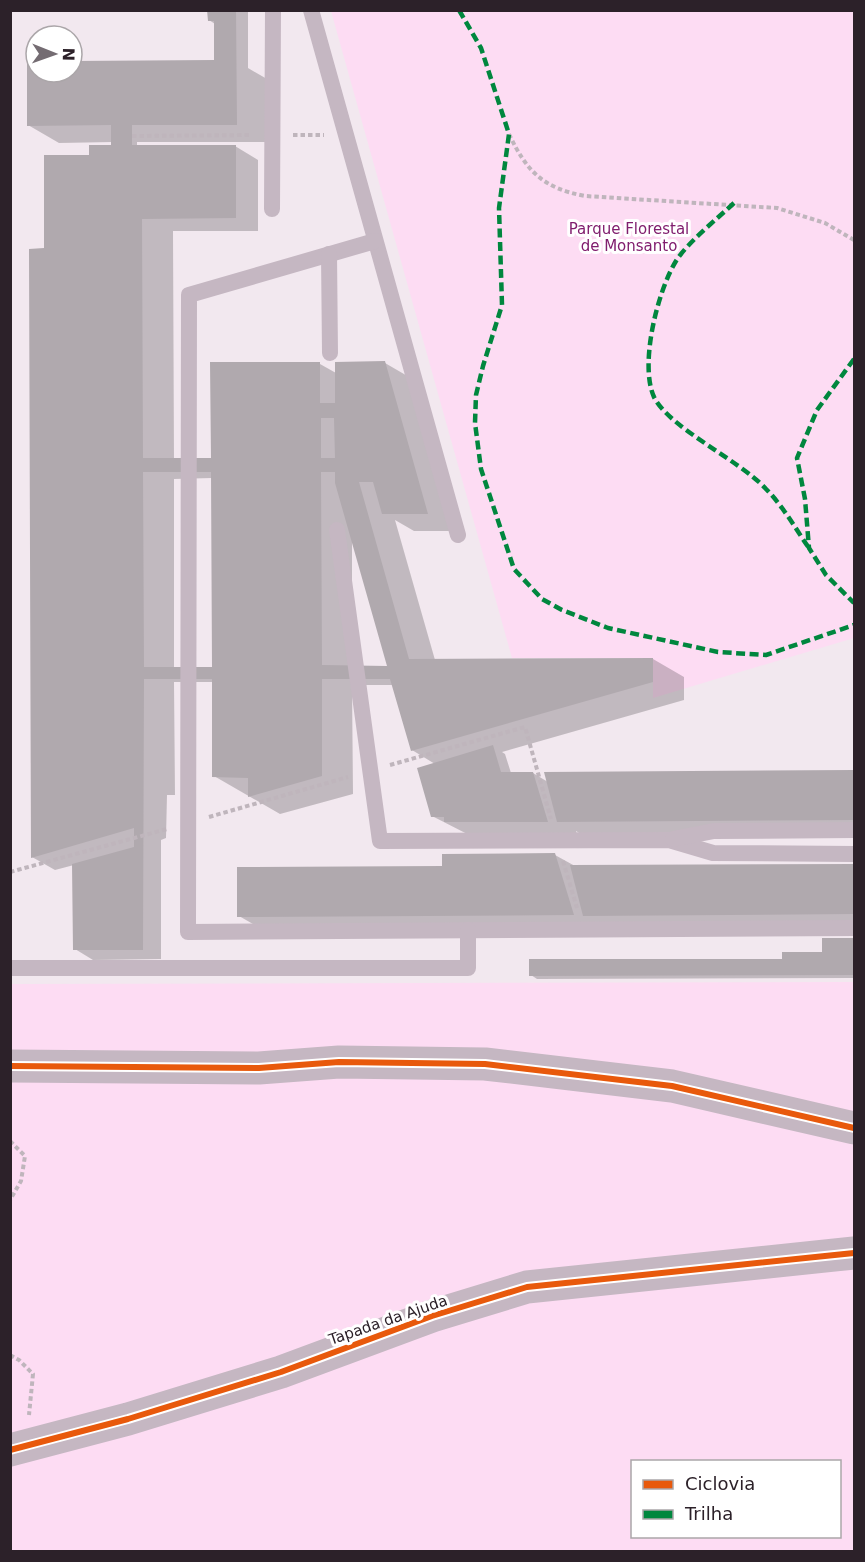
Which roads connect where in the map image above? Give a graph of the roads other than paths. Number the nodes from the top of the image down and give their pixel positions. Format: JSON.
{"nodes":[{"id":1,"x":273,"y":10,"type":"edge"},
{"id":2,"x":311,"y":10,"type":"edge"},
{"id":3,"x":272,"y":209,"type":"dead end"},
{"id":4,"x":375,"y":241,"type":"junction"},
{"id":5,"x":330,"y":254,"type":"junction"},
{"id":6,"x":330,"y":352,"type":"dead end"},
{"id":7,"x":337,"y":530,"type":"dead end"},
{"id":8,"x":458,"y":535,"type":"dead end"},
{"id":9,"x":855,"y":830,"type":"edge"},
{"id":10,"x":669,"y":840,"type":"junction"},
{"id":11,"x":855,"y":854,"type":"edge"},
{"id":12,"x":855,"y":928,"type":"edge"},
{"id":13,"x":468,"y":930,"type":"junction"},
{"id":14,"x":10,"y":968,"type":"edge"},
{"id":15,"x":10,"y":1066,"type":"edge"},
{"id":16,"x":855,"y":1128,"type":"edge"},
{"id":17,"x":855,"y":1253,"type":"edge"},
{"id":18,"x":12,"y":1450,"type":"edge"}],
"edges":[{"from":1,"to":3,"type":"lane"},
{"from":2,"to":4,"type":"lane"},
{"from":4,"to":5,"type":"lane"},
{"from":4,"to":8,"type":"lane"},
{"from":5,"to":6,"type":"lane"},
{"from":5,"to":13,"type":"lane"},
{"from":7,"to":10,"type":"lane"},
{"from":9,"to":10,"type":"lane"},
{"from":10,"to":11,"type":"lane"},
{"from":12,"to":13,"type":"lane"},
{"from":13,"to":14,"type":"lane"},
{"from":15,"to":16,"type":"street"},
{"from":17,"to":18,"type":"street","name":"Tapada da Ajuda"}]}
